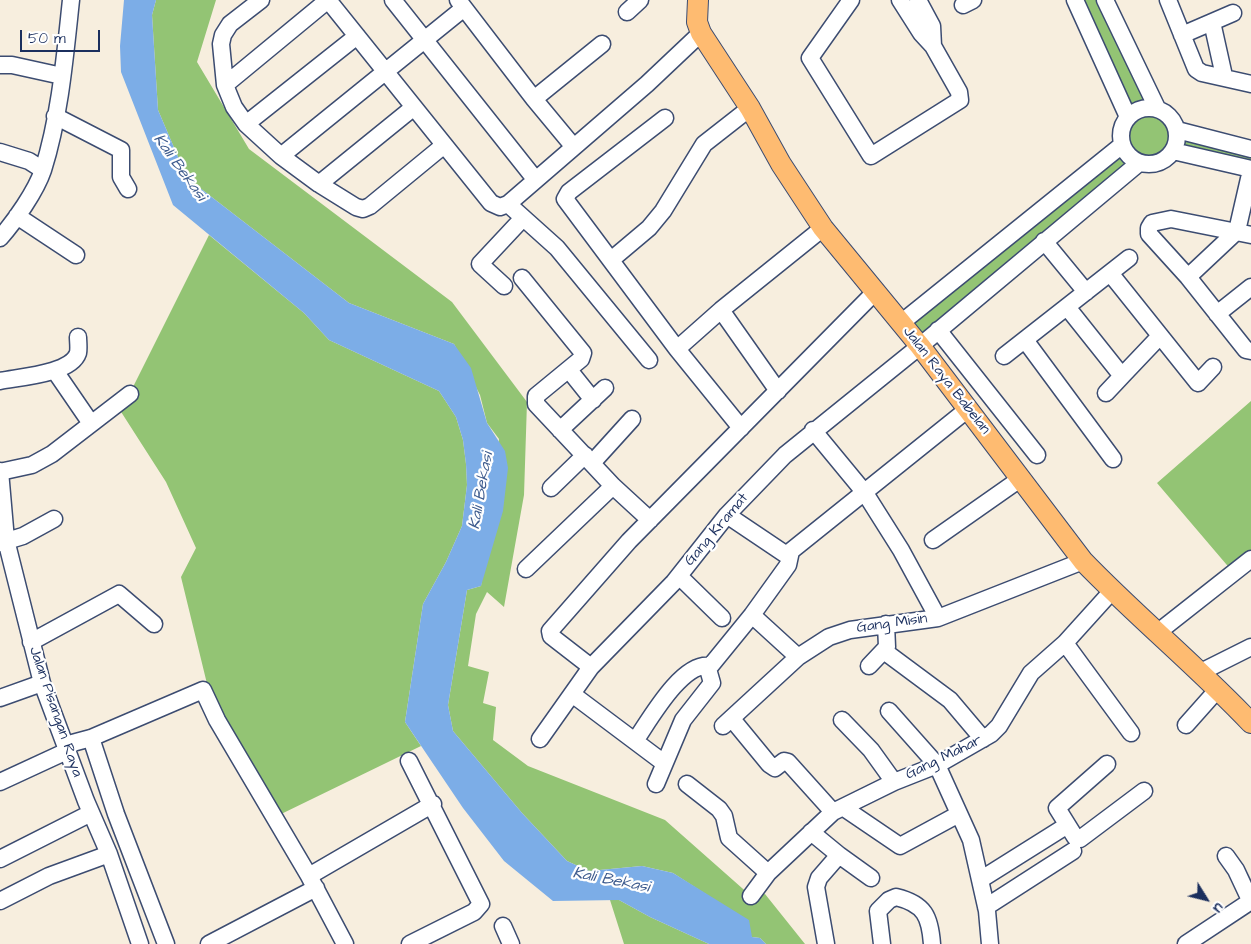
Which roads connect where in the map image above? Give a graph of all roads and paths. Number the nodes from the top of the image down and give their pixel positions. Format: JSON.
{"nodes":[{"id":1,"x":71,"y":0,"type":"edge"},
{"id":2,"x":261,"y":0,"type":"edge"},
{"id":3,"x":328,"y":0,"type":"edge"},
{"id":4,"x":393,"y":0,"type":"edge"},
{"id":5,"x":640,"y":0,"type":"edge"},
{"id":6,"x":698,"y":0,"type":"edge"},
{"id":7,"x":850,"y":0,"type":"edge"},
{"id":8,"x":900,"y":0,"type":"edge"},
{"id":9,"x":918,"y":0,"type":"edge"},
{"id":10,"x":1075,"y":0,"type":"edge"},
{"id":11,"x":1105,"y":0,"type":"edge"},
{"id":12,"x":1168,"y":0,"type":"edge"},
{"id":13,"x":461,"y":4,"type":"edge"},
{"id":14,"x":628,"y":12,"type":"dead end"},
{"id":15,"x":1233,"y":13,"type":"dead end"},
{"id":16,"x":1212,"y":22,"type":"junction"},
{"id":17,"x":701,"y":33,"type":"junction"},
{"id":18,"x":1182,"y":35,"type":"junction"},
{"id":19,"x":357,"y":36,"type":"junction"},
{"id":20,"x":424,"y":40,"type":"junction"},
{"id":21,"x":602,"y":44,"type":"dead end"},
{"id":22,"x":933,"y":46,"type":"junction"},
{"id":23,"x":0,"y":65,"type":"edge"},
{"id":24,"x":385,"y":71,"type":"junction"},
{"id":25,"x":62,"y":76,"type":"junction"},
{"id":26,"x":1224,"y":76,"type":"junction"},
{"id":27,"x":1251,"y":84,"type":"edge"},
{"id":28,"x":224,"y":85,"type":"junction"},
{"id":29,"x":534,"y":99,"type":"junction"},
{"id":30,"x":414,"y":107,"type":"junction"},
{"id":31,"x":750,"y":108,"type":"junction"},
{"id":32,"x":1157,"y":108,"type":"junction"},
{"id":33,"x":55,"y":116,"type":"junction"},
{"id":34,"x":1128,"y":117,"type":"junction"},
{"id":35,"x":665,"y":118,"type":"dead end"},
{"id":36,"x":246,"y":124,"type":"junction"},
{"id":37,"x":1177,"y":130,"type":"junction"},
{"id":38,"x":443,"y":146,"type":"junction"},
{"id":39,"x":573,"y":146,"type":"junction"},
{"id":40,"x":1122,"y":146,"type":"junction"},
{"id":41,"x":1251,"y":149,"type":"edge"},
{"id":42,"x":1173,"y":151,"type":"junction"},
{"id":43,"x":0,"y":152,"type":"edge"},
{"id":44,"x":281,"y":156,"type":"junction"},
{"id":45,"x":1139,"y":163,"type":"junction"},
{"id":46,"x":42,"y":170,"type":"junction"},
{"id":47,"x":1250,"y":175,"type":"edge"},
{"id":48,"x":536,"y":179,"type":"junction"},
{"id":49,"x":319,"y":184,"type":"junction"},
{"id":50,"x":128,"y":189,"type":"dead end"},
{"id":51,"x":508,"y":204,"type":"junction"},
{"id":52,"x":17,"y":216,"type":"junction"},
{"id":53,"x":523,"y":218,"type":"junction"},
{"id":54,"x":823,"y":228,"type":"junction"},
{"id":55,"x":1244,"y":233,"type":"edge"},
{"id":56,"x":0,"y":238,"type":"edge"},
{"id":57,"x":1044,"y":241,"type":"junction"},
{"id":58,"x":1000,"y":244,"type":"junction"},
{"id":59,"x":76,"y":255,"type":"dead end"},
{"id":60,"x":1129,"y":258,"type":"dead end"},
{"id":61,"x":611,"y":260,"type":"junction"},
{"id":62,"x":1016,"y":263,"type":"junction"},
{"id":63,"x":1110,"y":273,"type":"junction"},
{"id":64,"x":1188,"y":277,"type":"junction"},
{"id":65,"x":522,"y":278,"type":"dead end"},
{"id":66,"x":504,"y":286,"type":"dead end"},
{"id":67,"x":1251,"y":287,"type":"edge"},
{"id":68,"x":876,"y":291,"type":"junction"},
{"id":69,"x":1086,"y":292,"type":"junction"},
{"id":70,"x":1067,"y":307,"type":"junction"},
{"id":71,"x":721,"y":310,"type":"junction"},
{"id":72,"x":1217,"y":314,"type":"junction"},
{"id":73,"x":901,"y":323,"type":"junction"},
{"id":74,"x":938,"y":330,"type":"junction"},
{"id":75,"x":1160,"y":336,"type":"junction"},
{"id":76,"x":78,"y":337,"type":"dead end"},
{"id":77,"x":1025,"y":340,"type":"junction"},
{"id":78,"x":920,"y":346,"type":"junction"},
{"id":79,"x":677,"y":349,"type":"junction"},
{"id":80,"x":1251,"y":351,"type":"edge"},
{"id":81,"x":1004,"y":356,"type":"dead end"},
{"id":82,"x":649,"y":360,"type":"dead end"},
{"id":83,"x":1213,"y":367,"type":"dead end"},
{"id":84,"x":568,"y":370,"type":"junction"},
{"id":85,"x":55,"y":371,"type":"junction"},
{"id":86,"x":1122,"y":376,"type":"junction"},
{"id":87,"x":0,"y":381,"type":"edge"},
{"id":88,"x":605,"y":388,"type":"dead end"},
{"id":89,"x":778,"y":390,"type":"junction"},
{"id":90,"x":1106,"y":393,"type":"dead end"},
{"id":91,"x":130,"y":394,"type":"dead end"},
{"id":92,"x":593,"y":400,"type":"junction"},
{"id":93,"x":968,"y":409,"type":"junction"},
{"id":94,"x":1002,"y":412,"type":"junction"},
{"id":95,"x":632,"y":419,"type":"dead end"},
{"id":96,"x":90,"y":422,"type":"junction"},
{"id":97,"x":741,"y":428,"type":"junction"},
{"id":98,"x":983,"y":428,"type":"junction"},
{"id":99,"x":560,"y":430,"type":"junction"},
{"id":100,"x":813,"y":430,"type":"junction"},
{"id":101,"x":1037,"y":455,"type":"dead end"},
{"id":102,"x":589,"y":458,"type":"junction"},
{"id":103,"x":1114,"y":459,"type":"dead end"},
{"id":104,"x":0,"y":472,"type":"edge"},
{"id":105,"x":1020,"y":479,"type":"junction"},
{"id":106,"x":613,"y":486,"type":"junction"},
{"id":107,"x":551,"y":488,"type":"dead end"},
{"id":108,"x":865,"y":492,"type":"junction"},
{"id":109,"x":728,"y":515,"type":"junction"},
{"id":110,"x":54,"y":519,"type":"dead end"},
{"id":111,"x":650,"y":520,"type":"junction"},
{"id":112,"x":933,"y":540,"type":"dead end"},
{"id":113,"x":3,"y":542,"type":"edge"},
{"id":114,"x":788,"y":556,"type":"junction"},
{"id":115,"x":1251,"y":559,"type":"edge"},
{"id":116,"x":1083,"y":561,"type":"junction"},
{"id":117,"x":526,"y":569,"type":"dead end"},
{"id":118,"x":679,"y":576,"type":"junction"},
{"id":119,"x":1112,"y":591,"type":"junction"},
{"id":120,"x":752,"y":615,"type":"junction"},
{"id":121,"x":722,"y":618,"type":"dead end"},
{"id":122,"x":938,"y":618,"type":"junction"},
{"id":123,"x":154,"y":624,"type":"dead end"},
{"id":124,"x":886,"y":624,"type":"junction"},
{"id":125,"x":1157,"y":633,"type":"junction"},
{"id":126,"x":32,"y":642,"type":"junction"},
{"id":127,"x":1065,"y":643,"type":"junction"},
{"id":128,"x":1251,"y":647,"type":"edge"},
{"id":129,"x":884,"y":650,"type":"junction"},
{"id":130,"x":798,"y":657,"type":"junction"},
{"id":131,"x":710,"y":666,"type":"junction"},
{"id":132,"x":869,"y":666,"type":"dead end"},
{"id":133,"x":591,"y":667,"type":"junction"},
{"id":134,"x":1200,"y":672,"type":"junction"},
{"id":135,"x":42,"y":683,"type":"junction"},
{"id":136,"x":1218,"y":690,"type":"junction"},
{"id":137,"x":572,"y":694,"type":"junction"},
{"id":138,"x":0,"y":698,"type":"edge"},
{"id":139,"x":889,"y":711,"type":"dead end"},
{"id":140,"x":842,"y":720,"type":"dead end"},
{"id":141,"x":1251,"y":721,"type":"edge"},
{"id":142,"x":1186,"y":725,"type":"dead end"},
{"id":143,"x":1131,"y":733,"type":"dead end"},
{"id":144,"x":91,"y":738,"type":"junction"},
{"id":145,"x":540,"y":739,"type":"dead end"},
{"id":146,"x":983,"y":739,"type":"junction"},
{"id":147,"x":635,"y":741,"type":"junction"},
{"id":148,"x":66,"y":748,"type":"junction"},
{"id":149,"x":409,"y":761,"type":"dead end"},
{"id":150,"x":664,"y":763,"type":"junction"},
{"id":151,"x":1107,"y":764,"type":"dead end"},
{"id":152,"x":937,"y":765,"type":"junction"},
{"id":153,"x":0,"y":782,"type":"edge"},
{"id":154,"x":894,"y":782,"type":"junction"},
{"id":155,"x":656,"y":784,"type":"dead end"},
{"id":156,"x":687,"y":784,"type":"dead end"},
{"id":157,"x":1144,"y":790,"type":"dead end"},
{"id":158,"x":432,"y":804,"type":"junction"},
{"id":159,"x":838,"y":810,"type":"junction"},
{"id":160,"x":92,"y":814,"type":"junction"},
{"id":161,"x":959,"y":814,"type":"junction"},
{"id":162,"x":1066,"y":826,"type":"junction"},
{"id":163,"x":811,"y":832,"type":"junction"},
{"id":164,"x":1073,"y":851,"type":"dead end"},
{"id":165,"x":109,"y":854,"type":"junction"},
{"id":166,"x":1,"y":855,"type":"edge"},
{"id":167,"x":839,"y":855,"type":"junction"},
{"id":168,"x":1226,"y":856,"type":"dead end"},
{"id":169,"x":768,"y":873,"type":"junction"},
{"id":170,"x":872,"y":878,"type":"dead end"},
{"id":171,"x":980,"y":880,"type":"junction"},
{"id":172,"x":312,"y":882,"type":"junction"},
{"id":173,"x":751,"y":896,"type":"dead end"},
{"id":174,"x":1,"y":897,"type":"edge"},
{"id":175,"x":1251,"y":901,"type":"edge"},
{"id":176,"x":986,"y":907,"type":"junction"},
{"id":177,"x":978,"y":921,"type":"dead end"},
{"id":178,"x":503,"y":926,"type":"dead end"},
{"id":179,"x":140,"y":944,"type":"edge"},
{"id":180,"x":166,"y":944,"type":"edge"},
{"id":181,"x":210,"y":944,"type":"edge"},
{"id":182,"x":345,"y":944,"type":"edge"},
{"id":183,"x":410,"y":944,"type":"edge"},
{"id":184,"x":511,"y":944,"type":"edge"},
{"id":185,"x":826,"y":944,"type":"edge"},
{"id":186,"x":882,"y":944,"type":"edge"},
{"id":187,"x":932,"y":944,"type":"edge"},
{"id":188,"x":981,"y":944,"type":"edge"},
{"id":189,"x":990,"y":944,"type":"edge"},
{"id":190,"x":1186,"y":944,"type":"edge"}],
"edges":[{"from":1,"to":25,"type":"street"},
{"from":2,"to":28,"type":"street"},
{"from":3,"to":19,"type":"street"},
{"from":3,"to":28,"type":"street"},
{"from":4,"to":20,"type":"street"},
{"from":5,"to":14,"type":"street"},
{"from":6,"to":17,"type":"main road","name":"Jalan Raya Babelan"},
{"from":7,"to":22,"type":"street"},
{"from":8,"to":22,"type":"street"},
{"from":9,"to":22,"type":"street"},
{"from":10,"to":34,"type":"street"},
{"from":11,"to":32,"type":"street"},
{"from":12,"to":18,"type":"street"},
{"from":13,"to":20,"type":"street"},
{"from":13,"to":29,"type":"street"},
{"from":15,"to":16,"type":"street"},
{"from":16,"to":18,"type":"street"},
{"from":16,"to":26,"type":"street"},
{"from":17,"to":31,"type":"main road","name":"Jalan Raya Babelan"},
{"from":17,"to":39,"type":"street"},
{"from":18,"to":26,"type":"street"},
{"from":19,"to":24,"type":"street"},
{"from":19,"to":36,"type":"street"},
{"from":20,"to":24,"type":"street"},
{"from":20,"to":48,"type":"street"},
{"from":21,"to":29,"type":"street"},
{"from":23,"to":25,"type":"street"},
{"from":24,"to":30,"type":"street"},
{"from":24,"to":44,"type":"street"},
{"from":25,"to":33,"type":"street"},
{"from":26,"to":27,"type":"street"},
{"from":28,"to":36,"type":"street"},
{"from":29,"to":39,"type":"street"},
{"from":30,"to":38,"type":"street"},
{"from":30,"to":49,"type":"street"},
{"from":31,"to":54,"type":"main road","name":"Jalan Raya Babelan"},
{"from":31,"to":61,"type":"street"},
{"from":32,"to":34,"type":"street"},
{"from":32,"to":37,"type":"street"},
{"from":33,"to":46,"type":"street"},
{"from":33,"to":50,"type":"street"},
{"from":34,"to":40,"type":"street"},
{"from":35,"to":61,"type":"street"},
{"from":36,"to":44,"type":"street"},
{"from":37,"to":41,"type":"street"},
{"from":37,"to":42,"type":"street"},
{"from":38,"to":49,"type":"street"},
{"from":38,"to":51,"type":"street"},
{"from":39,"to":48,"type":"street"},
{"from":40,"to":45,"type":"street"},
{"from":40,"to":58,"type":"street"},
{"from":42,"to":45,"type":"street"},
{"from":42,"to":47,"type":"street"},
{"from":43,"to":46,"type":"street"},
{"from":44,"to":49,"type":"street"},
{"from":45,"to":57,"type":"street","name":"Gang Kramat"},
{"from":46,"to":52,"type":"street"},
{"from":47,"to":55,"type":"street"},
{"from":48,"to":51,"type":"street"},
{"from":51,"to":53,"type":"street"},
{"from":52,"to":56,"type":"street"},
{"from":52,"to":59,"type":"street"},
{"from":53,"to":66,"type":"street"},
{"from":53,"to":82,"type":"street"},
{"from":54,"to":68,"type":"main road","name":"Jalan Raya Babelan"},
{"from":54,"to":71,"type":"street"},
{"from":55,"to":64,"type":"street"},
{"from":55,"to":64,"type":"street"},
{"from":57,"to":62,"type":"street","name":"Gang Kramat"},
{"from":57,"to":69,"type":"street"},
{"from":58,"to":62,"type":"street"},
{"from":58,"to":73,"type":"street"},
{"from":60,"to":63,"type":"street"},
{"from":61,"to":79,"type":"street"},
{"from":62,"to":74,"type":"street","name":"Gang Kramat"},
{"from":63,"to":69,"type":"street"},
{"from":63,"to":75,"type":"street"},
{"from":64,"to":72,"type":"street"},
{"from":65,"to":84,"type":"street"},
{"from":67,"to":72,"type":"street"},
{"from":68,"to":73,"type":"main road","name":"Jalan Raya Babelan"},
{"from":68,"to":89,"type":"street"},
{"from":69,"to":70,"type":"street"},
{"from":70,"to":77,"type":"street"},
{"from":70,"to":86,"type":"street"},
{"from":71,"to":79,"type":"street"},
{"from":71,"to":89,"type":"street"},
{"from":72,"to":80,"type":"street"},
{"from":73,"to":78,"type":"main road","name":"Jalan Raya Babelan"},
{"from":74,"to":78,"type":"street","name":"Gang Kramat"},
{"from":74,"to":94,"type":"street"},
{"from":75,"to":83,"type":"street"},
{"from":75,"to":86,"type":"street"},
{"from":76,"to":85,"type":"street"},
{"from":77,"to":81,"type":"street"},
{"from":77,"to":103,"type":"street"},
{"from":78,"to":93,"type":"main road","name":"Jalan Raya Babelan"},
{"from":78,"to":100,"type":"street","name":"Gang Kramat"},
{"from":79,"to":97,"type":"street"},
{"from":84,"to":92,"type":"street"},
{"from":84,"to":99,"type":"street"},
{"from":85,"to":87,"type":"street"},
{"from":85,"to":96,"type":"street"},
{"from":86,"to":90,"type":"street"},
{"from":88,"to":92,"type":"street"},
{"from":89,"to":97,"type":"street"},
{"from":91,"to":96,"type":"street"},
{"from":92,"to":99,"type":"street"},
{"from":93,"to":98,"type":"main road","name":"Jalan Raya Babelan"},
{"from":93,"to":108,"type":"street"},
{"from":94,"to":98,"type":"street"},
{"from":94,"to":101,"type":"street"},
{"from":95,"to":102,"type":"street"},
{"from":96,"to":104,"type":"street"},
{"from":97,"to":111,"type":"street"},
{"from":98,"to":105,"type":"main road","name":"Jalan Raya Babelan"},
{"from":99,"to":102,"type":"street"},
{"from":100,"to":108,"type":"street"},
{"from":100,"to":109,"type":"street","name":"Gang Kramat"},
{"from":102,"to":106,"type":"street"},
{"from":102,"to":107,"type":"street"},
{"from":104,"to":113,"type":"street","name":"Jalan Pisangan Raya"},
{"from":105,"to":112,"type":"street"},
{"from":105,"to":116,"type":"main road","name":"Jalan Raya Babelan"},
{"from":106,"to":111,"type":"street"},
{"from":106,"to":117,"type":"street"},
{"from":108,"to":114,"type":"street"},
{"from":108,"to":122,"type":"street"},
{"from":109,"to":114,"type":"street"},
{"from":109,"to":118,"type":"street","name":"Gang Kramat"},
{"from":110,"to":113,"type":"street"},
{"from":111,"to":133,"type":"street"},
{"from":113,"to":126,"type":"street","name":"Jalan Pisangan Raya"},
{"from":114,"to":120,"type":"street"},
{"from":115,"to":125,"type":"street"},
{"from":116,"to":119,"type":"main road","name":"Jalan Raya Babelan"},
{"from":116,"to":122,"type":"street","name":"Gang Misin"},
{"from":118,"to":121,"type":"street"},
{"from":118,"to":133,"type":"street","name":"Gang Kramat"},
{"from":119,"to":125,"type":"main road","name":"Jalan Raya Babelan"},
{"from":119,"to":127,"type":"street","name":"Gang Mahar"},
{"from":120,"to":130,"type":"street"},
{"from":120,"to":131,"type":"street"},
{"from":122,"to":124,"type":"street","name":"Gang Misin"},
{"from":123,"to":126,"type":"street"},
{"from":124,"to":129,"type":"street"},
{"from":124,"to":130,"type":"street","name":"Gang Misin"},
{"from":125,"to":134,"type":"main road","name":"Jalan Raya Babelan"},
{"from":126,"to":135,"type":"street","name":"Jalan Pisangan Raya"},
{"from":127,"to":143,"type":"street"},
{"from":127,"to":146,"type":"street","name":"Gang Mahar"},
{"from":128,"to":134,"type":"street"},
{"from":129,"to":132,"type":"street"},
{"from":129,"to":146,"type":"street"},
{"from":130,"to":159,"type":"street","name":"Gang Misin"},
{"from":131,"to":147,"type":"street"},
{"from":131,"to":150,"type":"street"},
{"from":133,"to":137,"type":"street","name":"Gang Kramat"},
{"from":134,"to":136,"type":"main road","name":"Jalan Raya Babelan"},
{"from":135,"to":138,"type":"street"},
{"from":135,"to":148,"type":"street","name":"Jalan Pisangan Raya"},
{"from":136,"to":141,"type":"main road","name":"Jalan Raya Babelan"},
{"from":136,"to":142,"type":"street"},
{"from":137,"to":145,"type":"street","name":"Gang Kramat"},
{"from":137,"to":147,"type":"street"},
{"from":139,"to":152,"type":"street"},
{"from":140,"to":154,"type":"street"},
{"from":144,"to":148,"type":"street"},
{"from":144,"to":172,"type":"street"},
{"from":144,"to":180,"type":"street"},
{"from":146,"to":152,"type":"street","name":"Gang Mahar"},
{"from":147,"to":150,"type":"street"},
{"from":148,"to":153,"type":"street"},
{"from":148,"to":160,"type":"street","name":"Jalan Pisangan Raya"},
{"from":149,"to":158,"type":"street"},
{"from":150,"to":155,"type":"street"},
{"from":151,"to":162,"type":"street"},
{"from":152,"to":154,"type":"street","name":"Gang Mahar"},
{"from":152,"to":161,"type":"street"},
{"from":154,"to":159,"type":"street","name":"Gang Mahar"},
{"from":156,"to":169,"type":"street"},
{"from":157,"to":162,"type":"street"},
{"from":158,"to":172,"type":"street"},
{"from":158,"to":183,"type":"street"},
{"from":159,"to":161,"type":"street"},
{"from":159,"to":163,"type":"street","name":"Gang Mahar"},
{"from":160,"to":165,"type":"street","name":"Jalan Pisangan Raya"},
{"from":160,"to":166,"type":"street"},
{"from":161,"to":171,"type":"street"},
{"from":162,"to":171,"type":"street"},
{"from":163,"to":167,"type":"street"},
{"from":163,"to":169,"type":"street","name":"Gang Mahar"},
{"from":164,"to":176,"type":"street"},
{"from":165,"to":174,"type":"street"},
{"from":165,"to":179,"type":"street","name":"Jalan Pisangan Raya"},
{"from":167,"to":170,"type":"street"},
{"from":167,"to":185,"type":"street"},
{"from":168,"to":175,"type":"street"},
{"from":169,"to":173,"type":"street","name":"Gang Mahar"},
{"from":171,"to":176,"type":"street"},
{"from":172,"to":181,"type":"street"},
{"from":172,"to":182,"type":"street"},
{"from":175,"to":190,"type":"street"},
{"from":176,"to":189,"type":"street"},
{"from":177,"to":188,"type":"street"},
{"from":178,"to":184,"type":"street"},
{"from":186,"to":187,"type":"street"}]}
